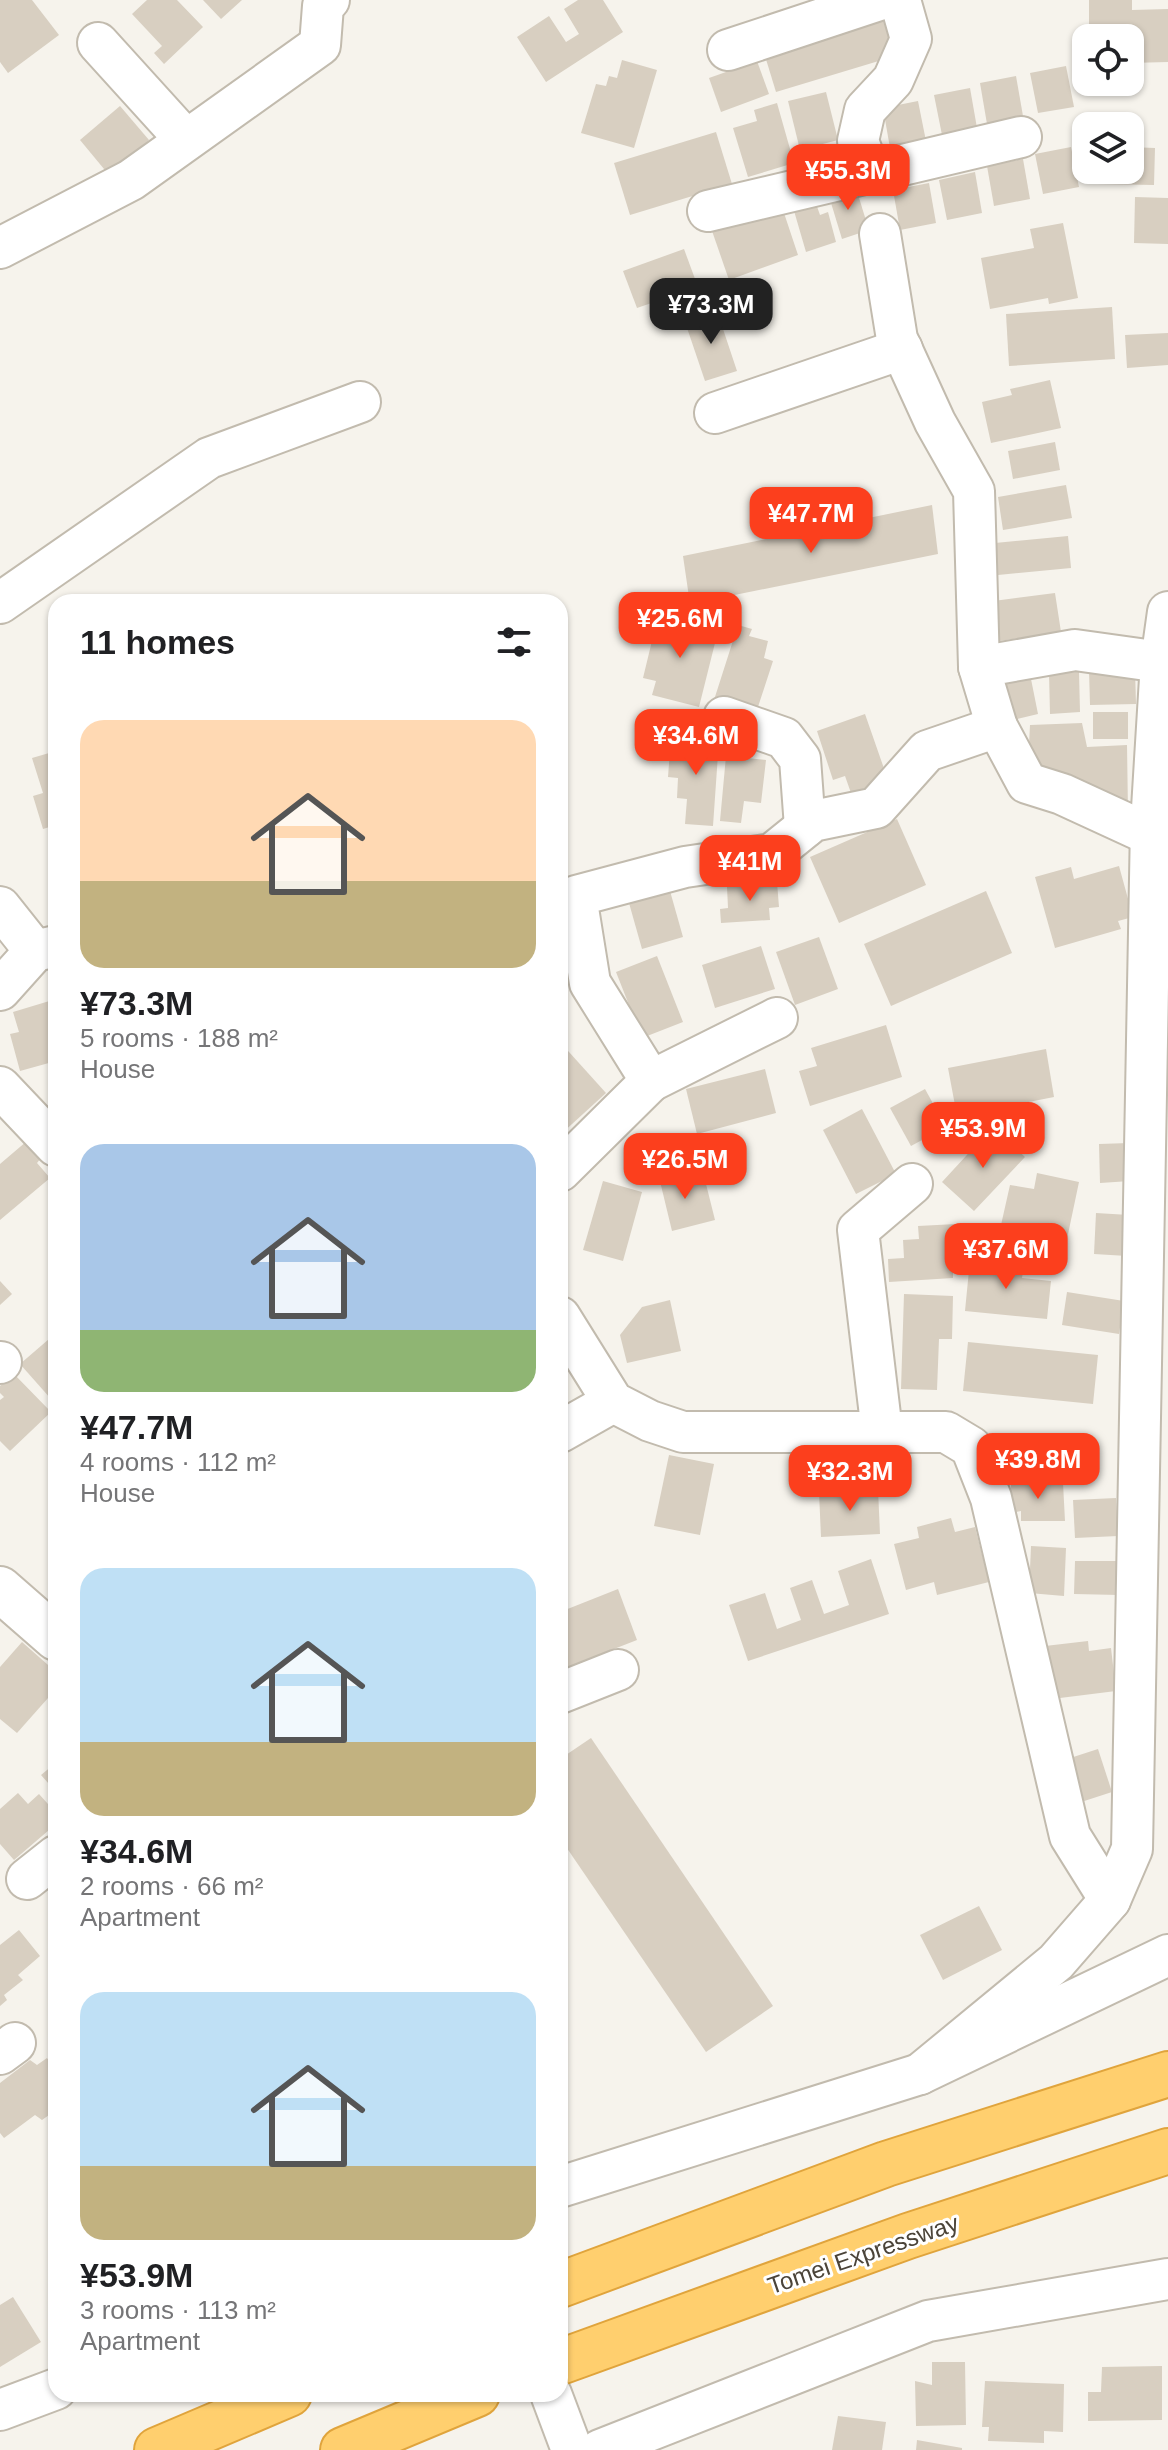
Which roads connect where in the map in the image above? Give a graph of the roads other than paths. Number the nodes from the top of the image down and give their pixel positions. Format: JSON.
{"nodes":[{"id":1,"x":329,"y":0,"type":"edge"},
{"id":2,"x":879,"y":0,"type":"edge"},
{"id":3,"x":900,"y":0,"type":"edge"},
{"id":4,"x":98,"y":43,"type":"dead end"},
{"id":5,"x":728,"y":50,"type":"dead end"},
{"id":6,"x":1021,"y":137,"type":"dead end"},
{"id":7,"x":186,"y":140,"type":"junction"},
{"id":8,"x":870,"y":173,"type":"junction"},
{"id":9,"x":708,"y":211,"type":"dead end"},
{"id":10,"x":880,"y":234,"type":"dead end"},
{"id":11,"x":0,"y":248,"type":"edge"},
{"id":12,"x":902,"y":349,"type":"junction"},
{"id":13,"x":360,"y":402,"type":"dead end"},
{"id":14,"x":715,"y":413,"type":"dead end"},
{"id":15,"x":0,"y":603,"type":"edge"},
{"id":16,"x":1168,"y":612,"type":"edge"},
{"id":17,"x":1161,"y":662,"type":"junction"},
{"id":18,"x":979,"y":667,"type":"junction"},
{"id":19,"x":724,"y":717,"type":"dead end"},
{"id":20,"x":997,"y":727,"type":"junction"},
{"id":21,"x":805,"y":827,"type":"junction"},
{"id":22,"x":1151,"y":835,"type":"junction"},
{"id":23,"x":568,"y":900,"type":"edge"},
{"id":24,"x":0,"y":907,"type":"edge"},
{"id":25,"x":46,"y":949,"type":"edge"},
{"id":26,"x":0,"y":990,"type":"edge"},
{"id":27,"x":777,"y":1018,"type":"dead end"},
{"id":28,"x":651,"y":1081,"type":"junction"},
{"id":29,"x":0,"y":1087,"type":"edge"},
{"id":30,"x":48,"y":1138,"type":"edge"},
{"id":31,"x":568,"y":1163,"type":"edge"},
{"id":32,"x":912,"y":1184,"type":"dead end"},
{"id":33,"x":568,"y":1330,"type":"edge"},
{"id":34,"x":613,"y":1402,"type":"junction"},
{"id":35,"x":568,"y":1427,"type":"edge"},
{"id":36,"x":882,"y":1432,"type":"junction"},
{"id":37,"x":0,"y":1589,"type":"edge"},
{"id":38,"x":48,"y":1631,"type":"edge"},
{"id":39,"x":618,"y":1670,"type":"dead end"},
{"id":40,"x":568,"y":1690,"type":"edge"},
{"id":41,"x":1110,"y":1900,"type":"junction"},
{"id":42,"x":1168,"y":1955,"type":"edge"},
{"id":43,"x":920,"y":2074,"type":"junction"},
{"id":44,"x":1168,"y":2074,"type":"edge"},
{"id":45,"x":1168,"y":2151,"type":"edge"},
{"id":46,"x":568,"y":2184,"type":"edge"},
{"id":47,"x":1168,"y":2279,"type":"edge"},
{"id":48,"x":568,"y":2282,"type":"edge"},
{"id":49,"x":568,"y":2359,"type":"edge"},
{"id":50,"x":48,"y":2392,"type":"edge"},
{"id":51,"x":270,"y":2402,"type":"edge"},
{"id":52,"x":458,"y":2402,"type":"edge"},
{"id":53,"x":555,"y":2402,"type":"edge"},
{"id":54,"x":0,"y":2410,"type":"edge"},
{"id":55,"x":580,"y":2448,"type":"edge"},
{"id":56,"x":157,"y":2450,"type":"edge"},
{"id":57,"x":343,"y":2450,"type":"edge"}],
"edges":[{"from":1,"to":7,"type":"street"},
{"from":2,"to":5,"type":"street"},
{"from":3,"to":8,"type":"street"},
{"from":4,"to":7,"type":"street"},
{"from":6,"to":8,"type":"street"},
{"from":7,"to":11,"type":"street"},
{"from":8,"to":9,"type":"street"},
{"from":10,"to":12,"type":"street"},
{"from":12,"to":14,"type":"street"},
{"from":12,"to":18,"type":"street"},
{"from":13,"to":15,"type":"street"},
{"from":16,"to":17,"type":"street"},
{"from":17,"to":18,"type":"street"},
{"from":17,"to":22,"type":"street"},
{"from":18,"to":20,"type":"street"},
{"from":19,"to":21,"type":"street"},
{"from":20,"to":21,"type":"street"},
{"from":20,"to":22,"type":"street"},
{"from":21,"to":23,"type":"street"},
{"from":22,"to":41,"type":"street"},
{"from":23,"to":28,"type":"street"},
{"from":24,"to":25,"type":"street"},
{"from":25,"to":26,"type":"street"},
{"from":27,"to":28,"type":"street"},
{"from":28,"to":31,"type":"street"},
{"from":29,"to":30,"type":"street"},
{"from":32,"to":36,"type":"street"},
{"from":33,"to":34,"type":"street"},
{"from":34,"to":35,"type":"street"},
{"from":34,"to":36,"type":"street"},
{"from":36,"to":41,"type":"street"},
{"from":37,"to":38,"type":"street"},
{"from":39,"to":40,"type":"street"},
{"from":41,"to":43,"type":"street"},
{"from":42,"to":43,"type":"street"},
{"from":43,"to":46,"type":"street"},
{"from":44,"to":48,"type":"highway"},
{"from":45,"to":49,"type":"highway","name":"Tomei Expressway"},
{"from":47,"to":55,"type":"street"},
{"from":50,"to":54,"type":"street"},
{"from":51,"to":56,"type":"highway"},
{"from":52,"to":57,"type":"highway"},
{"from":53,"to":55,"type":"street"}]}
